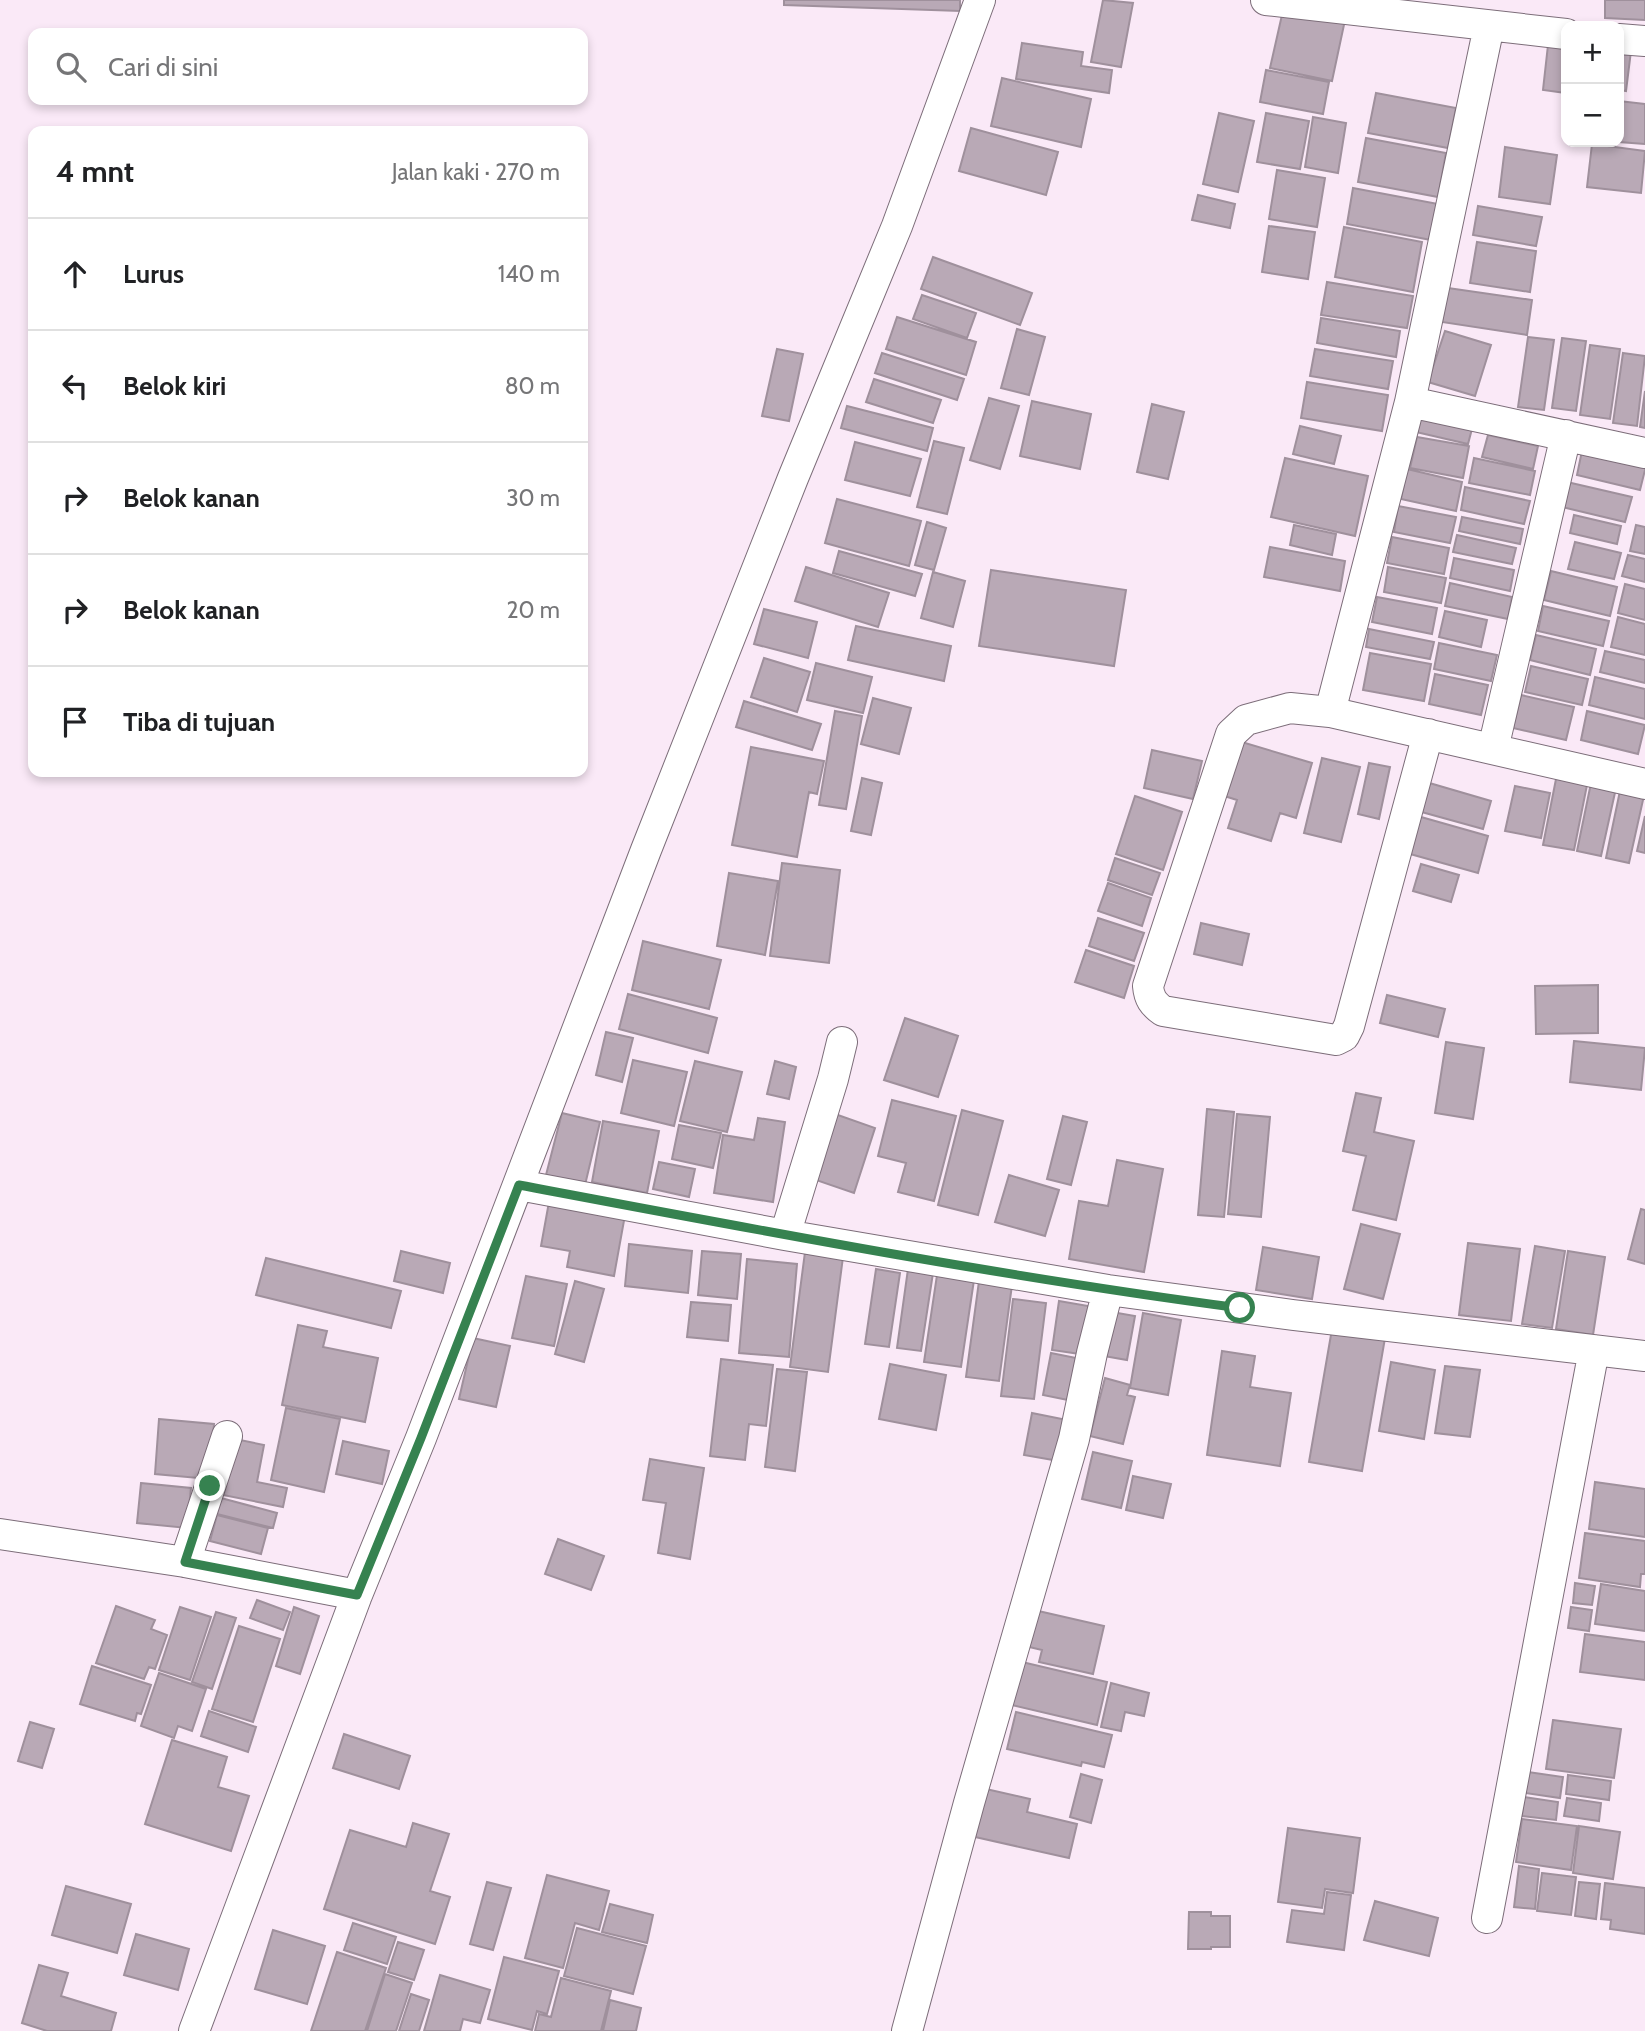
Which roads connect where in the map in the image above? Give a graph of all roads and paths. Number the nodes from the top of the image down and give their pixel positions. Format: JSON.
{"nodes":[{"id":1,"x":980,"y":0,"type":"edge"},
{"id":2,"x":1266,"y":0,"type":"edge"},
{"id":3,"x":1489,"y":26,"type":"junction"},
{"id":4,"x":1561,"y":33,"type":"edge"},
{"id":5,"x":1624,"y":39,"type":"edge"},
{"id":6,"x":1645,"y":41,"type":"edge"},
{"id":7,"x":1410,"y":402,"type":"junction"},
{"id":8,"x":1566,"y":435,"type":"junction"},
{"id":9,"x":1645,"y":453,"type":"edge"},
{"id":10,"x":1330,"y":712,"type":"junction"},
{"id":11,"x":1428,"y":734,"type":"junction"},
{"id":12,"x":1493,"y":749,"type":"junction"},
{"id":13,"x":1645,"y":784,"type":"edge"},
{"id":14,"x":842,"y":1042,"type":"dead end"},
{"id":15,"x":519,"y":1185,"type":"junction"},
{"id":16,"x":785,"y":1235,"type":"junction"},
{"id":17,"x":1108,"y":1290,"type":"junction"},
{"id":18,"x":1594,"y":1350,"type":"junction"},
{"id":19,"x":1645,"y":1356,"type":"edge"},
{"id":20,"x":227,"y":1436,"type":"dead end"},
{"id":21,"x":0,"y":1534,"type":"edge"},
{"id":22,"x":185,"y":1562,"type":"junction"},
{"id":23,"x":357,"y":1595,"type":"junction"},
{"id":24,"x":1486,"y":1918,"type":"dead end"},
{"id":25,"x":194,"y":2031,"type":"edge"},
{"id":26,"x":907,"y":2031,"type":"edge"}],
"edges":[{"from":1,"to":15,"type":"street"},
{"from":2,"to":3,"type":"street"},
{"from":3,"to":4,"type":"street"},
{"from":3,"to":7,"type":"street"},
{"from":5,"to":6,"type":"street"},
{"from":7,"to":8,"type":"street"},
{"from":7,"to":10,"type":"street"},
{"from":8,"to":9,"type":"street"},
{"from":8,"to":12,"type":"street"},
{"from":10,"to":11,"type":"street"},
{"from":10,"to":11,"type":"street"},
{"from":11,"to":12,"type":"street"},
{"from":12,"to":13,"type":"street"},
{"from":14,"to":16,"type":"street"},
{"from":15,"to":16,"type":"street"},
{"from":15,"to":23,"type":"street"},
{"from":16,"to":17,"type":"street"},
{"from":17,"to":18,"type":"street"},
{"from":17,"to":26,"type":"street"},
{"from":18,"to":19,"type":"street"},
{"from":18,"to":24,"type":"street"},
{"from":20,"to":22,"type":"street"},
{"from":21,"to":22,"type":"street"},
{"from":22,"to":23,"type":"street"},
{"from":23,"to":25,"type":"street"}]}
